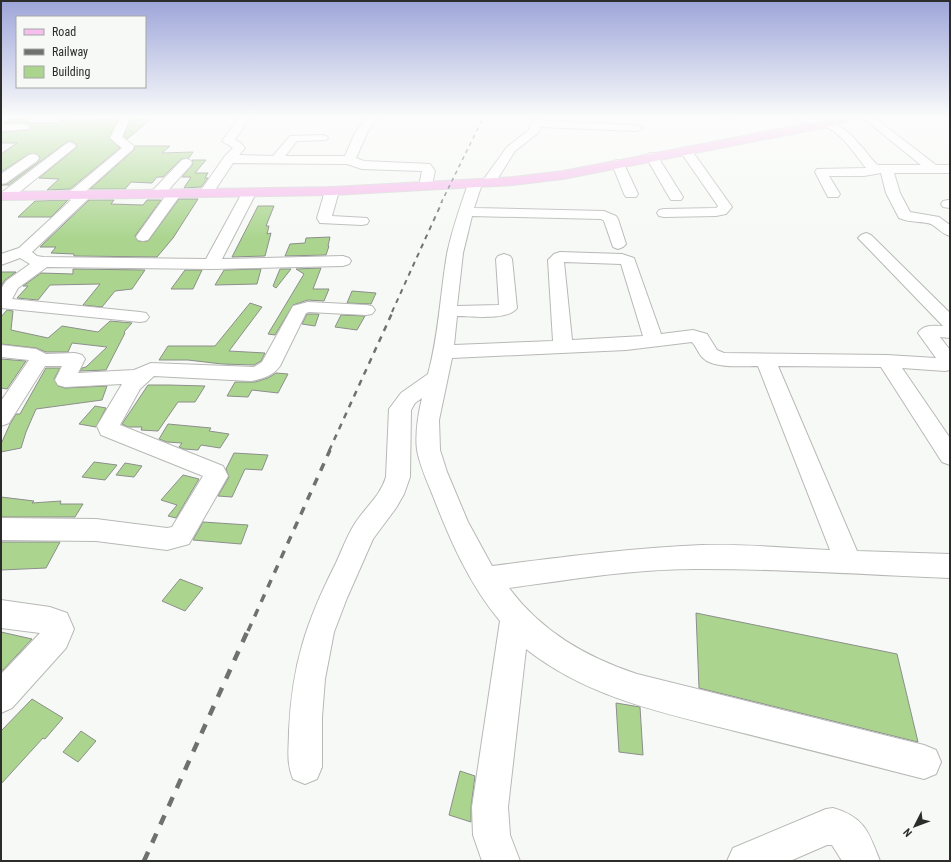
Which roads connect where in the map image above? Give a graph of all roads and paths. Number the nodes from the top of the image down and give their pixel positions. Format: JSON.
{"nodes":[{"id":1,"x":32,"y":158,"type":"edge"},
{"id":2,"x":54,"y":158,"type":"edge"},
{"id":3,"x":117,"y":158,"type":"edge"},
{"id":4,"x":269,"y":158,"type":"edge"},
{"id":5,"x":281,"y":158,"type":"edge"},
{"id":6,"x":289,"y":158,"type":"edge"},
{"id":7,"x":504,"y":158,"type":"edge"},
{"id":8,"x":638,"y":158,"type":"edge"},
{"id":9,"x":654,"y":158,"type":"edge"},
{"id":10,"x":691,"y":158,"type":"edge"},
{"id":11,"x":864,"y":158,"type":"edge"},
{"id":12,"x":919,"y":158,"type":"edge"},
{"id":13,"x":229,"y":159,"type":"joint"},
{"id":14,"x":349,"y":160,"type":"joint"},
{"id":15,"x":186,"y":163,"type":"dead end"},
{"id":16,"x":618,"y":164,"type":"junction"},
{"id":17,"x":933,"y":169,"type":"junction"},
{"id":18,"x":950,"y":169,"type":"edge"},
{"id":19,"x":882,"y":170,"type":"junction"},
{"id":20,"x":276,"y":172,"type":"dead end"},
{"id":21,"x":1,"y":180,"type":"edge"},
{"id":22,"x":482,"y":184,"type":"junction"},
{"id":23,"x":426,"y":186,"type":"junction"},
{"id":24,"x":332,"y":191,"type":"junction"},
{"id":25,"x":206,"y":193,"type":"junction"},
{"id":26,"x":250,"y":193,"type":"junction"},
{"id":27,"x":157,"y":194,"type":"junction"},
{"id":28,"x":174,"y":194,"type":"junction"},
{"id":29,"x":631,"y":194,"type":"dead end"},
{"id":30,"x":833,"y":194,"type":"dead end"},
{"id":31,"x":4,"y":196,"type":"edge"},
{"id":32,"x":78,"y":196,"type":"junction"},
{"id":33,"x":676,"y":197,"type":"dead end"},
{"id":34,"x":466,"y":212,"type":"junction"},
{"id":35,"x":664,"y":213,"type":"dead end"},
{"id":36,"x":362,"y":221,"type":"dead end"},
{"id":37,"x":950,"y":232,"type":"edge"},
{"id":38,"x":143,"y":237,"type":"dead end"},
{"id":39,"x":866,"y":238,"type":"dead end"},
{"id":40,"x":618,"y":244,"type":"dead end"},
{"id":41,"x":1,"y":253,"type":"edge"},
{"id":42,"x":20,"y":253,"type":"junction"},
{"id":43,"x":504,"y":259,"type":"dead end"},
{"id":44,"x":1,"y":260,"type":"edge"},
{"id":45,"x":343,"y":261,"type":"dead end"},
{"id":46,"x":43,"y":262,"type":"junction"},
{"id":47,"x":212,"y":264,"type":"junction"},
{"id":48,"x":1,"y":303,"type":"edge"},
{"id":49,"x":366,"y":310,"type":"dead end"},
{"id":50,"x":447,"y":311,"type":"junction"},
{"id":51,"x":140,"y":318,"type":"dead end"},
{"id":52,"x":950,"y":323,"type":"edge"},
{"id":53,"x":950,"y":332,"type":"edge"},
{"id":54,"x":654,"y":340,"type":"junction"},
{"id":55,"x":563,"y":346,"type":"junction"},
{"id":56,"x":1,"y":351,"type":"edge"},
{"id":57,"x":40,"y":360,"type":"junction"},
{"id":58,"x":765,"y":360,"type":"junction"},
{"id":59,"x":886,"y":361,"type":"junction"},
{"id":60,"x":440,"y":364,"type":"junction"},
{"id":61,"x":137,"y":377,"type":"junction"},
{"id":62,"x":1,"y":418,"type":"edge"},
{"id":63,"x":950,"y":456,"type":"edge"},
{"id":64,"x":1,"y":529,"type":"edge"},
{"id":65,"x":848,"y":562,"type":"junction"},
{"id":66,"x":950,"y":566,"type":"edge"},
{"id":67,"x":487,"y":579,"type":"junction"},
{"id":68,"x":1,"y":614,"type":"edge"},
{"id":69,"x":516,"y":618,"type":"junction"},
{"id":70,"x":1,"y":697,"type":"edge"},
{"id":71,"x":924,"y":762,"type":"dead end"},
{"id":72,"x":305,"y":767,"type":"dead end"},
{"id":73,"x":501,"y":861,"type":"edge"},
{"id":74,"x":746,"y":861,"type":"edge"},
{"id":75,"x":861,"y":861,"type":"edge"}],
"edges":[{"from":1,"to":21,"type":"street"},
{"from":2,"to":31,"type":"street"},
{"from":3,"to":32,"type":"street"},
{"from":4,"to":13,"type":"street"},
{"from":5,"to":20,"type":"street"},
{"from":6,"to":14,"type":"street"},
{"from":7,"to":22,"type":"street"},
{"from":8,"to":16,"type":"main road"},
{"from":9,"to":33,"type":"street"},
{"from":10,"to":35,"type":"street"},
{"from":11,"to":19,"type":"street"},
{"from":12,"to":17,"type":"street"},
{"from":13,"to":25,"type":"street"},
{"from":14,"to":23,"type":"street"},
{"from":15,"to":27,"type":"street"},
{"from":16,"to":22,"type":"main road"},
{"from":16,"to":29,"type":"street"},
{"from":17,"to":18,"type":"street"},
{"from":17,"to":19,"type":"street"},
{"from":19,"to":30,"type":"street"},
{"from":19,"to":37,"type":"street"},
{"from":22,"to":23,"type":"main road"},
{"from":22,"to":34,"type":"street"},
{"from":23,"to":24,"type":"main road"},
{"from":24,"to":26,"type":"main road"},
{"from":24,"to":36,"type":"street"},
{"from":25,"to":26,"type":"main road"},
{"from":25,"to":28,"type":"main road"},
{"from":26,"to":47,"type":"street"},
{"from":27,"to":28,"type":"main road"},
{"from":27,"to":32,"type":"main road"},
{"from":28,"to":38,"type":"street"},
{"from":31,"to":32,"type":"main road"},
{"from":32,"to":42,"type":"street"},
{"from":34,"to":40,"type":"street"},
{"from":34,"to":50,"type":"street"},
{"from":39,"to":52,"type":"street"},
{"from":41,"to":42,"type":"street"},
{"from":42,"to":44,"type":"street"},
{"from":42,"to":46,"type":"street"},
{"from":43,"to":50,"type":"street"},
{"from":45,"to":47,"type":"street"},
{"from":46,"to":47,"type":"street"},
{"from":46,"to":48,"type":"street"},
{"from":48,"to":51,"type":"street"},
{"from":49,"to":61,"type":"street"},
{"from":50,"to":60,"type":"street"},
{"from":53,"to":59,"type":"street"},
{"from":54,"to":55,"type":"street"},
{"from":54,"to":55,"type":"street"},
{"from":54,"to":58,"type":"street"},
{"from":55,"to":60,"type":"street"},
{"from":56,"to":57,"type":"street"},
{"from":57,"to":61,"type":"street"},
{"from":57,"to":62,"type":"street"},
{"from":58,"to":59,"type":"street"},
{"from":58,"to":65,"type":"street"},
{"from":59,"to":63,"type":"street"},
{"from":60,"to":67,"type":"street"},
{"from":60,"to":72,"type":"street"},
{"from":61,"to":64,"type":"street"},
{"from":65,"to":66,"type":"street"},
{"from":65,"to":67,"type":"street"},
{"from":67,"to":69,"type":"street"},
{"from":68,"to":70,"type":"street"},
{"from":69,"to":71,"type":"street"},
{"from":69,"to":73,"type":"street"},
{"from":74,"to":75,"type":"street"}]}
